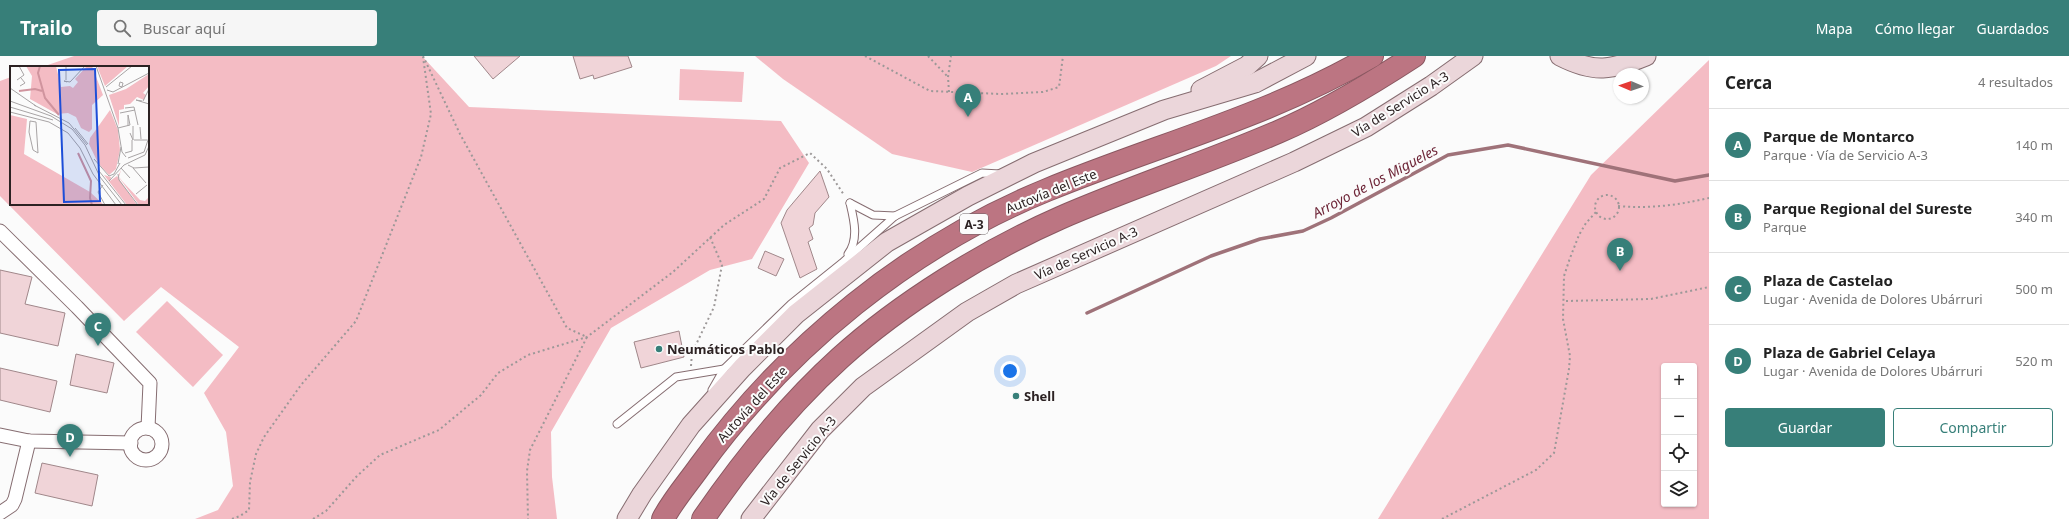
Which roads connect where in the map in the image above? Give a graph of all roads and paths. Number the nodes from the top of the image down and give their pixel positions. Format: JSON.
{"nodes":[{"id":1,"x":423,"y":56,"type":"edge"},
{"id":2,"x":864,"y":56,"type":"edge"},
{"id":3,"x":928,"y":56,"type":"edge"},
{"id":4,"x":950,"y":56,"type":"edge"},
{"id":5,"x":1063,"y":56,"type":"edge"},
{"id":6,"x":1258,"y":56,"type":"edge"},
{"id":7,"x":1306,"y":56,"type":"edge"},
{"id":8,"x":1372,"y":56,"type":"edge"},
{"id":9,"x":1414,"y":56,"type":"edge"},
{"id":10,"x":1472,"y":56,"type":"edge"},
{"id":11,"x":1560,"y":56,"type":"edge"},
{"id":12,"x":1646,"y":56,"type":"edge"},
{"id":13,"x":948,"y":77,"type":"junction"},
{"id":14,"x":949,"y":92,"type":"junction"},
{"id":15,"x":1164,"y":110,"type":"junction"},
{"id":16,"x":1010,"y":175,"type":"junction"},
{"id":17,"x":1709,"y":198,"type":"edge"},
{"id":18,"x":850,"y":203,"type":"junction"},
{"id":19,"x":1618,"y":206,"type":"junction"},
{"id":20,"x":1596,"y":212,"type":"junction"},
{"id":21,"x":896,"y":216,"type":"junction"},
{"id":22,"x":0,"y":231,"type":"edge"},
{"id":23,"x":710,"y":237,"type":"junction"},
{"id":24,"x":842,"y":263,"type":"junction"},
{"id":25,"x":1709,"y":287,"type":"edge"},
{"id":26,"x":1565,"y":300,"type":"junction"},
{"id":27,"x":588,"y":337,"type":"junction"},
{"id":28,"x":724,"y":369,"type":"junction"},
{"id":29,"x":690,"y":375,"type":"junction"},
{"id":30,"x":617,"y":424,"type":"dead end"},
{"id":31,"x":691,"y":425,"type":"junction"},
{"id":32,"x":148,"y":428,"type":"junction"},
{"id":33,"x":0,"y":435,"type":"edge"},
{"id":34,"x":29,"y":441,"type":"junction"},
{"id":35,"x":130,"y":443,"type":"junction"},
{"id":36,"x":0,"y":513,"type":"edge"},
{"id":37,"x":232,"y":519,"type":"edge"},
{"id":38,"x":313,"y":519,"type":"edge"},
{"id":39,"x":528,"y":519,"type":"edge"},
{"id":40,"x":627,"y":519,"type":"edge"},
{"id":41,"x":663,"y":519,"type":"edge"},
{"id":42,"x":703,"y":519,"type":"edge"},
{"id":43,"x":751,"y":519,"type":"edge"},
{"id":44,"x":1442,"y":519,"type":"edge"}],
"edges":[{"from":1,"to":27,"type":"path"},
{"from":1,"to":37,"type":"path"},
{"from":2,"to":14,"type":"path"},
{"from":3,"to":13,"type":"path"},
{"from":4,"to":13,"type":"path"},
{"from":5,"to":14,"type":"path"},
{"from":6,"to":15,"type":"main road"},
{"from":7,"to":15,"type":"main road"},
{"from":8,"to":41,"type":"highway","name":"Autovía del Este","number":"A-3"},
{"from":9,"to":42,"type":"highway","number":"A-3"},
{"from":10,"to":43,"type":"main road","name":"Vía de Servicio A-3"},
{"from":11,"to":12,"type":"main road"},
{"from":13,"to":14,"type":"path"},
{"from":15,"to":16,"type":"main road"},
{"from":16,"to":21,"type":"lane"},
{"from":16,"to":31,"type":"main road"},
{"from":17,"to":19,"type":"path"},
{"from":18,"to":21,"type":"lane"},
{"from":18,"to":23,"type":"path"},
{"from":18,"to":24,"type":"lane"},
{"from":19,"to":20,"type":"path"},
{"from":19,"to":20,"type":"path"},
{"from":20,"to":26,"type":"path"},
{"from":21,"to":24,"type":"lane"},
{"from":22,"to":32,"type":"street"},
{"from":23,"to":27,"type":"path"},
{"from":23,"to":29,"type":"path"},
{"from":24,"to":28,"type":"lane"},
{"from":25,"to":26,"type":"path"},
{"from":26,"to":44,"type":"path"},
{"from":27,"to":38,"type":"path"},
{"from":27,"to":39,"type":"path"},
{"from":28,"to":29,"type":"lane"},
{"from":28,"to":31,"type":"lane"},
{"from":29,"to":30,"type":"lane"},
{"from":31,"to":40,"type":"main road"},
{"from":32,"to":35,"type":"street"},
{"from":32,"to":35,"type":"street"},
{"from":33,"to":34,"type":"street"},
{"from":34,"to":35,"type":"street"},
{"from":34,"to":36,"type":"street"}]}
